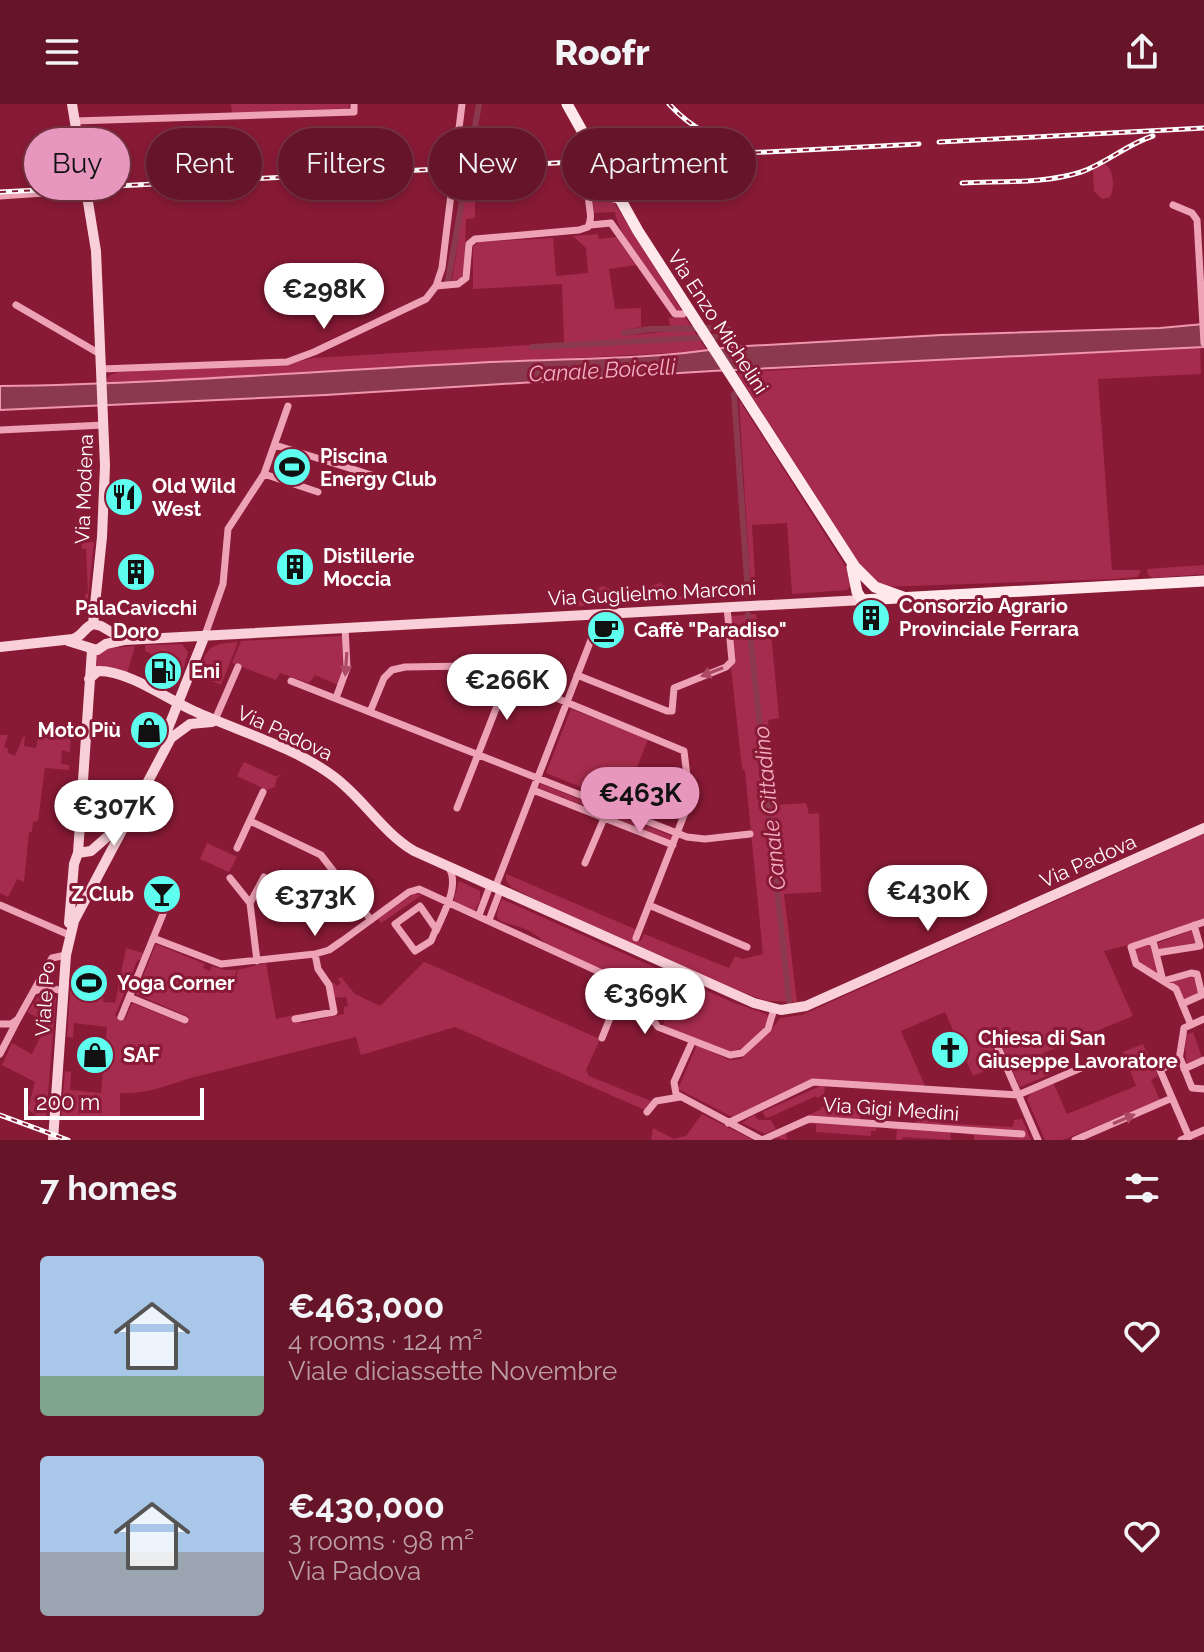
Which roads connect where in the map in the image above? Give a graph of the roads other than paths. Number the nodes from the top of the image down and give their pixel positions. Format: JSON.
{"nodes":[{"id":1,"x":354,"y":104,"type":"edge"},
{"id":2,"x":462,"y":104,"type":"edge"},
{"id":3,"x":567,"y":104,"type":"edge"},
{"id":4,"x":74,"y":110,"type":"edge"},
{"id":5,"x":580,"y":128,"type":"edge"},
{"id":6,"x":24,"y":194,"type":"edge"},
{"id":7,"x":0,"y":196,"type":"edge"},
{"id":8,"x":89,"y":200,"type":"edge"},
{"id":9,"x":589,"y":200,"type":"edge"},
{"id":10,"x":617,"y":200,"type":"edge"},
{"id":11,"x":620,"y":201,"type":"joint"},
{"id":12,"x":1173,"y":205,"type":"dead end"},
{"id":13,"x":590,"y":225,"type":"junction"},
{"id":14,"x":436,"y":286,"type":"junction"},
{"id":15,"x":16,"y":305,"type":"dead end"},
{"id":16,"x":683,"y":314,"type":"dead end"},
{"id":17,"x":1203,"y":322,"type":"edge"},
{"id":18,"x":1204,"y":343,"type":"edge"},
{"id":19,"x":100,"y":354,"type":"junction"},
{"id":20,"x":101,"y":374,"type":"junction"},
{"id":21,"x":288,"y":406,"type":"dead end"},
{"id":22,"x":104,"y":425,"type":"junction"},
{"id":23,"x":0,"y":430,"type":"edge"},
{"id":24,"x":275,"y":445,"type":"junction"},
{"id":25,"x":264,"y":474,"type":"junction"},
{"id":26,"x":378,"y":477,"type":"dead end"},
{"id":27,"x":318,"y":492,"type":"dead end"},
{"id":28,"x":847,"y":555,"type":"junction"},
{"id":29,"x":862,"y":575,"type":"junction"},
{"id":30,"x":1204,"y":581,"type":"edge"},
{"id":31,"x":856,"y":587,"type":"junction"},
{"id":32,"x":903,"y":597,"type":"junction"},
{"id":33,"x":862,"y":600,"type":"junction"},
{"id":34,"x":834,"y":601,"type":"junction"},
{"id":35,"x":727,"y":607,"type":"junction"},
{"id":36,"x":601,"y":614,"type":"junction"},
{"id":37,"x":93,"y":624,"type":"junction"},
{"id":38,"x":345,"y":627,"type":"junction"},
{"id":39,"x":105,"y":629,"type":"junction"},
{"id":40,"x":82,"y":635,"type":"junction"},
{"id":41,"x":205,"y":635,"type":"junction"},
{"id":42,"x":125,"y":640,"type":"junction"},
{"id":43,"x":67,"y":641,"type":"junction"},
{"id":44,"x":106,"y":644,"type":"junction"},
{"id":45,"x":0,"y":647,"type":"edge"},
{"id":46,"x":90,"y":649,"type":"junction"},
{"id":47,"x":238,"y":667,"type":"dead end"},
{"id":48,"x":577,"y":675,"type":"junction"},
{"id":49,"x":508,"y":678,"type":"junction"},
{"id":50,"x":89,"y":679,"type":"junction"},
{"id":51,"x":291,"y":681,"type":"dead end"},
{"id":52,"x":336,"y":698,"type":"junction"},
{"id":53,"x":567,"y":702,"type":"junction"},
{"id":54,"x":179,"y":705,"type":"junction"},
{"id":55,"x":370,"y":712,"type":"junction"},
{"id":56,"x":215,"y":721,"type":"junction"},
{"id":57,"x":477,"y":755,"type":"junction"},
{"id":58,"x":537,"y":778,"type":"junction"},
{"id":59,"x":533,"y":790,"type":"junction"},
{"id":60,"x":263,"y":792,"type":"dead end"},
{"id":61,"x":608,"y":806,"type":"junction"},
{"id":62,"x":457,"y":808,"type":"dead end"},
{"id":63,"x":604,"y":818,"type":"junction"},
{"id":64,"x":250,"y":821,"type":"junction"},
{"id":65,"x":1204,"y":828,"type":"edge"},
{"id":66,"x":677,"y":833,"type":"junction"},
{"id":67,"x":750,"y":834,"type":"dead end"},
{"id":68,"x":673,"y":845,"type":"junction"},
{"id":69,"x":237,"y":848,"type":"dead end"},
{"id":70,"x":91,"y":851,"type":"junction"},
{"id":71,"x":75,"y":862,"type":"junction"},
{"id":72,"x":585,"y":863,"type":"dead end"},
{"id":73,"x":448,"y":867,"type":"junction"},
{"id":74,"x":100,"y":872,"type":"junction"},
{"id":75,"x":264,"y":877,"type":"dead end"},
{"id":76,"x":230,"y":878,"type":"dead end"},
{"id":77,"x":495,"y":888,"type":"junction"},
{"id":78,"x":250,"y":903,"type":"junction"},
{"id":79,"x":448,"y":903,"type":"junction"},
{"id":80,"x":0,"y":905,"type":"edge"},
{"id":81,"x":649,"y":905,"type":"junction"},
{"id":82,"x":163,"y":914,"type":"dead end"},
{"id":83,"x":479,"y":915,"type":"junction"},
{"id":84,"x":371,"y":920,"type":"junction"},
{"id":85,"x":489,"y":920,"type":"junction"},
{"id":86,"x":1204,"y":922,"type":"edge"},
{"id":87,"x":1194,"y":925,"type":"junction"},
{"id":88,"x":436,"y":931,"type":"junction"},
{"id":89,"x":67,"y":934,"type":"junction"},
{"id":90,"x":153,"y":938,"type":"junction"},
{"id":91,"x":636,"y":938,"type":"dead end"},
{"id":92,"x":1153,"y":941,"type":"junction"},
{"id":93,"x":747,"y":947,"type":"dead end"},
{"id":94,"x":66,"y":952,"type":"junction"},
{"id":95,"x":1156,"y":953,"type":"junction"},
{"id":96,"x":315,"y":954,"type":"junction"},
{"id":97,"x":257,"y":961,"type":"junction"},
{"id":98,"x":1163,"y":981,"type":"junction"},
{"id":99,"x":627,"y":984,"type":"junction"},
{"id":100,"x":58,"y":990,"type":"dead end"},
{"id":101,"x":33,"y":992,"type":"junction"},
{"id":102,"x":129,"y":997,"type":"junction"},
{"id":103,"x":1182,"y":1004,"type":"junction"},
{"id":104,"x":774,"y":1009,"type":"junction"},
{"id":105,"x":121,"y":1017,"type":"dead end"},
{"id":106,"x":18,"y":1019,"type":"junction"},
{"id":107,"x":295,"y":1019,"type":"dead end"},
{"id":108,"x":1204,"y":1019,"type":"edge"},
{"id":109,"x":185,"y":1020,"type":"dead end"},
{"id":110,"x":0,"y":1024,"type":"edge"},
{"id":111,"x":1191,"y":1025,"type":"junction"},
{"id":112,"x":993,"y":1036,"type":"dead end"},
{"id":113,"x":602,"y":1038,"type":"dead end"},
{"id":114,"x":692,"y":1042,"type":"junction"},
{"id":115,"x":0,"y":1054,"type":"edge"},
{"id":116,"x":1180,"y":1058,"type":"junction"},
{"id":117,"x":1204,"y":1060,"type":"edge"},
{"id":118,"x":1088,"y":1065,"type":"dead end"},
{"id":119,"x":1184,"y":1069,"type":"junction"},
{"id":120,"x":1204,"y":1089,"type":"edge"},
{"id":121,"x":1018,"y":1095,"type":"junction"},
{"id":122,"x":678,"y":1096,"type":"junction"},
{"id":123,"x":1172,"y":1098,"type":"junction"},
{"id":124,"x":647,"y":1112,"type":"dead end"},
{"id":125,"x":728,"y":1123,"type":"junction"},
{"id":126,"x":1204,"y":1130,"type":"edge"},
{"id":127,"x":1022,"y":1134,"type":"dead end"},
{"id":128,"x":1184,"y":1139,"type":"edge"},
{"id":129,"x":53,"y":1140,"type":"edge"},
{"id":130,"x":762,"y":1140,"type":"edge"},
{"id":131,"x":1038,"y":1140,"type":"edge"},
{"id":132,"x":1075,"y":1140,"type":"edge"}],
"edges":[{"from":1,"to":4,"type":"street"},
{"from":2,"to":14,"type":"street"},
{"from":3,"to":5,"type":"main road","name":"Via Enzo Michelini"},
{"from":6,"to":7,"type":"street"},
{"from":8,"to":19,"type":"main road","name":"Via Modena"},
{"from":9,"to":13,"type":"street"},
{"from":10,"to":11,"type":"street"},
{"from":11,"to":28,"type":"main road","name":"Via Enzo Michelini"},
{"from":12,"to":17,"type":"street"},
{"from":13,"to":14,"type":"street"},
{"from":13,"to":16,"type":"street"},
{"from":14,"to":20,"type":"street"},
{"from":15,"to":19,"type":"street"},
{"from":17,"to":18,"type":"street"},
{"from":19,"to":20,"type":"main road","name":"Via Modena"},
{"from":20,"to":22,"type":"main road","name":"Via Modena"},
{"from":21,"to":24,"type":"street"},
{"from":22,"to":23,"type":"street"},
{"from":22,"to":37,"type":"main road","name":"Via Modena"},
{"from":24,"to":25,"type":"street"},
{"from":24,"to":26,"type":"street"},
{"from":25,"to":27,"type":"street"},
{"from":25,"to":41,"type":"street"},
{"from":28,"to":29,"type":"main road","name":"Via Enzo Michelini"},
{"from":28,"to":31,"type":"main road","name":"Via Enzo Michelini"},
{"from":29,"to":32,"type":"main road","name":"Via Enzo Michelini"},
{"from":29,"to":33,"type":"main road"},
{"from":30,"to":32,"type":"main road","name":"Via Guglielmo Marconi"},
{"from":31,"to":33,"type":"main road","name":"Via Enzo Michelini"},
{"from":31,"to":34,"type":"main road"},
{"from":32,"to":33,"type":"main road","name":"Via Guglielmo Marconi"},
{"from":33,"to":34,"type":"main road","name":"Via Guglielmo Marconi"},
{"from":34,"to":35,"type":"main road","name":"Via Guglielmo Marconi"},
{"from":35,"to":36,"type":"main road","name":"Via Guglielmo Marconi"},
{"from":35,"to":48,"type":"street","one_way":true},
{"from":36,"to":38,"type":"main road","name":"Via Guglielmo Marconi"},
{"from":36,"to":48,"type":"street"},
{"from":37,"to":39,"type":"main road"},
{"from":37,"to":40,"type":"main road"},
{"from":38,"to":41,"type":"main road","name":"Via Guglielmo Marconi"},
{"from":38,"to":52,"type":"street","one_way":true},
{"from":39,"to":42,"type":"main road"},
{"from":39,"to":44,"type":"main road"},
{"from":40,"to":43,"type":"main road"},
{"from":40,"to":46,"type":"main road"},
{"from":41,"to":42,"type":"main road","name":"Via Guglielmo Marconi"},
{"from":41,"to":54,"type":"main road"},
{"from":42,"to":44,"type":"main road"},
{"from":43,"to":45,"type":"main road"},
{"from":43,"to":46,"type":"main road"},
{"from":44,"to":46,"type":"main road"},
{"from":46,"to":50,"type":"main road"},
{"from":47,"to":56,"type":"street"},
{"from":48,"to":53,"type":"street"},
{"from":49,"to":53,"type":"street"},
{"from":49,"to":55,"type":"street"},
{"from":49,"to":57,"type":"street"},
{"from":50,"to":54,"type":"main road","name":"Via Padova"},
{"from":50,"to":71,"type":"main road"},
{"from":51,"to":52,"type":"street"},
{"from":52,"to":55,"type":"street"},
{"from":53,"to":58,"type":"street"},
{"from":53,"to":66,"type":"street"},
{"from":54,"to":56,"type":"main road","name":"Via Padova"},
{"from":54,"to":70,"type":"main road"},
{"from":55,"to":57,"type":"street"},
{"from":56,"to":73,"type":"main road","name":"Via Padova"},
{"from":56,"to":74,"type":"main road","name":"Viale Po"},
{"from":57,"to":58,"type":"street"},
{"from":57,"to":62,"type":"street"},
{"from":58,"to":59,"type":"street"},
{"from":58,"to":61,"type":"street"},
{"from":59,"to":63,"type":"street"},
{"from":59,"to":77,"type":"street"},
{"from":60,"to":64,"type":"street"},
{"from":61,"to":63,"type":"street"},
{"from":61,"to":66,"type":"street"},
{"from":63,"to":68,"type":"street"},
{"from":63,"to":72,"type":"street"},
{"from":64,"to":69,"type":"street"},
{"from":64,"to":84,"type":"street"},
{"from":65,"to":104,"type":"main road","name":"Via Padova"},
{"from":66,"to":67,"type":"street"},
{"from":66,"to":68,"type":"street"},
{"from":68,"to":81,"type":"street"},
{"from":70,"to":71,"type":"main road"},
{"from":70,"to":74,"type":"main road"},
{"from":71,"to":74,"type":"main road"},
{"from":71,"to":89,"type":"main road"},
{"from":73,"to":77,"type":"main road","name":"Via Padova"},
{"from":73,"to":79,"type":"street"},
{"from":74,"to":94,"type":"main road","name":"Viale Po"},
{"from":75,"to":78,"type":"street"},
{"from":76,"to":78,"type":"street"},
{"from":77,"to":83,"type":"street"},
{"from":77,"to":85,"type":"street"},
{"from":77,"to":104,"type":"main road","name":"Via Padova"},
{"from":78,"to":97,"type":"street"},
{"from":79,"to":83,"type":"street"},
{"from":79,"to":84,"type":"street"},
{"from":79,"to":88,"type":"street"},
{"from":80,"to":89,"type":"street"},
{"from":81,"to":91,"type":"street"},
{"from":81,"to":93,"type":"street"},
{"from":82,"to":90,"type":"street"},
{"from":83,"to":85,"type":"street"},
{"from":84,"to":96,"type":"street"},
{"from":85,"to":99,"type":"street"},
{"from":86,"to":87,"type":"street"},
{"from":87,"to":92,"type":"street"},
{"from":87,"to":95,"type":"street"},
{"from":88,"to":88,"type":"street"},
{"from":89,"to":94,"type":"main road"},
{"from":90,"to":97,"type":"street"},
{"from":90,"to":102,"type":"street"},
{"from":92,"to":95,"type":"street"},
{"from":92,"to":98,"type":"street"},
{"from":94,"to":101,"type":"street"},
{"from":94,"to":129,"type":"main road","name":"Viale Po"},
{"from":95,"to":98,"type":"street"},
{"from":96,"to":97,"type":"street"},
{"from":96,"to":107,"type":"street"},
{"from":98,"to":103,"type":"street"},
{"from":98,"to":103,"type":"street"},
{"from":99,"to":113,"type":"street"},
{"from":99,"to":114,"type":"street"},
{"from":100,"to":101,"type":"street"},
{"from":101,"to":106,"type":"street"},
{"from":102,"to":105,"type":"street"},
{"from":102,"to":109,"type":"street"},
{"from":103,"to":111,"type":"street"},
{"from":104,"to":114,"type":"street"},
{"from":106,"to":110,"type":"street"},
{"from":106,"to":115,"type":"street"},
{"from":108,"to":111,"type":"street"},
{"from":111,"to":116,"type":"street"},
{"from":112,"to":121,"type":"street"},
{"from":114,"to":122,"type":"street"},
{"from":116,"to":119,"type":"street"},
{"from":116,"to":123,"type":"street"},
{"from":117,"to":119,"type":"street"},
{"from":118,"to":121,"type":"street"},
{"from":119,"to":120,"type":"street"},
{"from":121,"to":125,"type":"street"},
{"from":121,"to":131,"type":"street"},
{"from":122,"to":124,"type":"street"},
{"from":122,"to":125,"type":"street"},
{"from":123,"to":128,"type":"street"},
{"from":132,"to":123,"type":"street","one_way":true},
{"from":125,"to":130,"type":"street"},
{"from":126,"to":128,"type":"street"},
{"from":127,"to":130,"type":"street","name":"Via Gigi Medini"}]}
